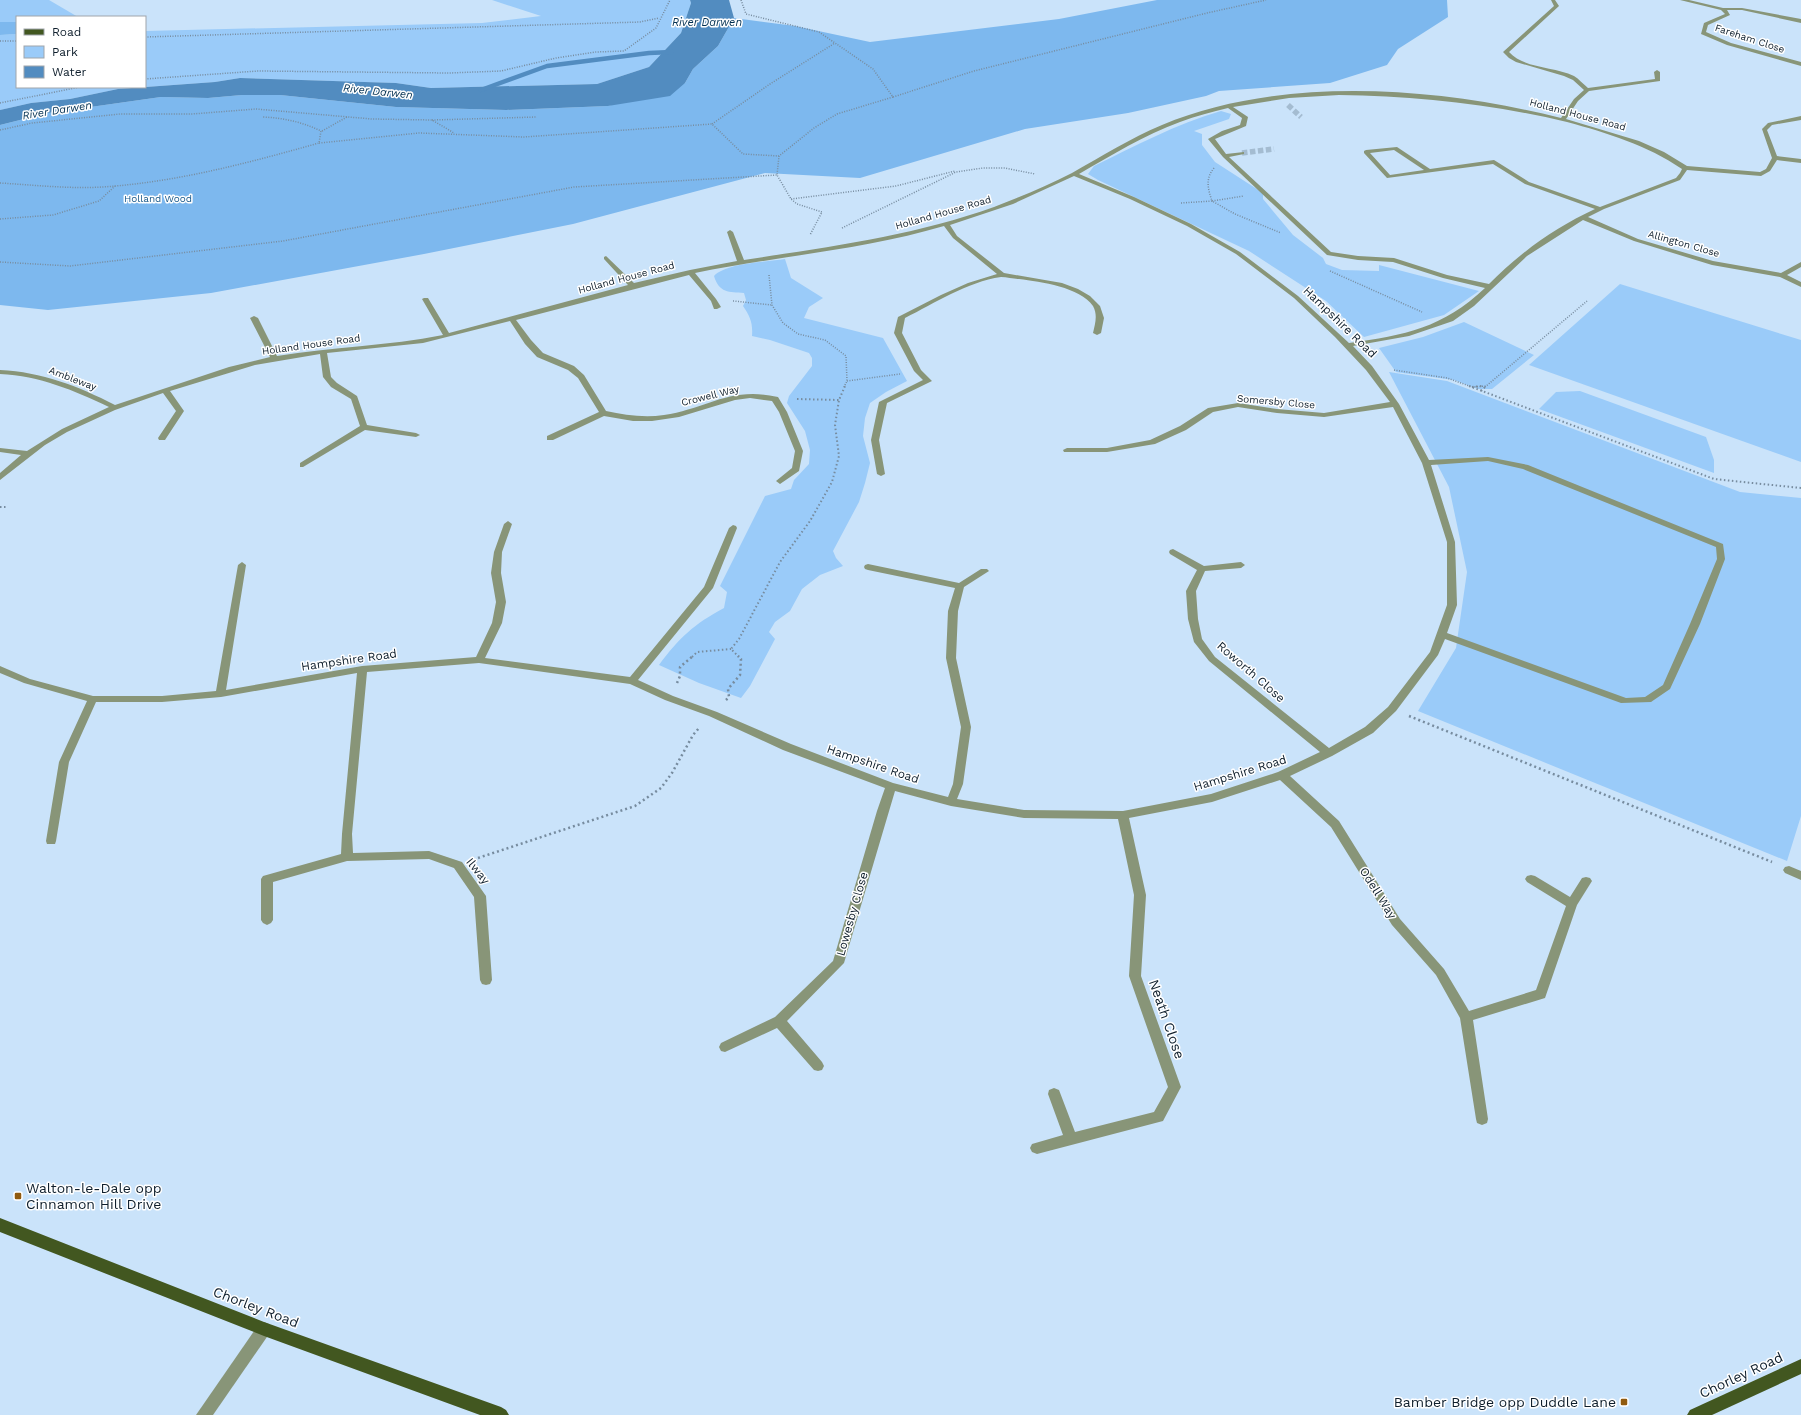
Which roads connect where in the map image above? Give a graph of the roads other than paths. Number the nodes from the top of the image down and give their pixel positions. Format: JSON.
{"nodes":[{"id":1,"x":1553,"y":0,"type":"edge"},
{"id":2,"x":1682,"y":0,"type":"edge"},
{"id":3,"x":1723,"y":8,"type":"junction"},
{"id":4,"x":1801,"y":21,"type":"edge"},
{"id":5,"x":1801,"y":64,"type":"edge"},
{"id":6,"x":1657,"y":72,"type":"dead end"},
{"id":7,"x":1587,"y":90,"type":"junction"},
{"id":8,"x":1280,"y":98,"type":"junction"},
{"id":9,"x":1288,"y":105,"type":"tunnel mouth"},
{"id":10,"x":1228,"y":106,"type":"junction"},
{"id":11,"x":1801,"y":118,"type":"edge"},
{"id":12,"x":1563,"y":119,"type":"junction"},
{"id":13,"x":1242,"y":153,"type":"tunnel mouth"},
{"id":14,"x":1225,"y":156,"type":"junction"},
{"id":15,"x":1775,"y":158,"type":"junction"},
{"id":16,"x":1801,"y":161,"type":"edge"},
{"id":17,"x":1685,"y":168,"type":"junction"},
{"id":18,"x":1429,"y":171,"type":"junction"},
{"id":19,"x":1074,"y":174,"type":"junction"},
{"id":20,"x":1601,"y":209,"type":"junction"},
{"id":21,"x":1584,"y":218,"type":"junction"},
{"id":22,"x":946,"y":224,"type":"junction"},
{"id":23,"x":730,"y":232,"type":"dead end"},
{"id":24,"x":606,"y":258,"type":"dead end"},
{"id":25,"x":741,"y":262,"type":"junction"},
{"id":26,"x":1801,"y":264,"type":"edge"},
{"id":27,"x":690,"y":272,"type":"junction"},
{"id":28,"x":1002,"y":275,"type":"junction"},
{"id":29,"x":1782,"y":275,"type":"junction"},
{"id":30,"x":633,"y":286,"type":"junction"},
{"id":31,"x":1801,"y":286,"type":"edge"},
{"id":32,"x":1491,"y":287,"type":"junction"},
{"id":33,"x":426,"y":299,"type":"dead end"},
{"id":34,"x":717,"y":307,"type":"dead end"},
{"id":35,"x":254,"y":318,"type":"dead end"},
{"id":36,"x":512,"y":319,"type":"junction"},
{"id":37,"x":1097,"y":333,"type":"dead end"},
{"id":38,"x":447,"y":336,"type":"junction"},
{"id":39,"x":1347,"y":345,"type":"junction"},
{"id":40,"x":323,"y":351,"type":"junction"},
{"id":41,"x":274,"y":358,"type":"junction"},
{"id":42,"x":0,"y":372,"type":"edge"},
{"id":43,"x":165,"y":390,"type":"junction"},
{"id":44,"x":1395,"y":404,"type":"junction"},
{"id":45,"x":114,"y":407,"type":"junction"},
{"id":46,"x":603,"y":413,"type":"junction"},
{"id":47,"x":364,"y":427,"type":"junction"},
{"id":48,"x":416,"y":435,"type":"dead end"},
{"id":49,"x":162,"y":438,"type":"dead end"},
{"id":50,"x":550,"y":438,"type":"dead end"},
{"id":51,"x":0,"y":450,"type":"edge"},
{"id":52,"x":1067,"y":450,"type":"dead end"},
{"id":53,"x":26,"y":454,"type":"junction"},
{"id":54,"x":1426,"y":463,"type":"junction"},
{"id":55,"x":303,"y":465,"type":"dead end"},
{"id":56,"x":881,"y":474,"type":"dead end"},
{"id":57,"x":1,"y":476,"type":"edge"},
{"id":58,"x":780,"y":481,"type":"dead end"},
{"id":59,"x":508,"y":524,"type":"dead end"},
{"id":60,"x":733,"y":528,"type":"dead end"},
{"id":61,"x":1173,"y":552,"type":"dead end"},
{"id":62,"x":1241,"y":565,"type":"dead end"},
{"id":63,"x":242,"y":566,"type":"dead end"},
{"id":64,"x":868,"y":568,"type":"dead end"},
{"id":65,"x":1202,"y":569,"type":"junction"},
{"id":66,"x":984,"y":571,"type":"dead end"},
{"id":67,"x":960,"y":586,"type":"junction"},
{"id":68,"x":1442,"y":634,"type":"junction"},
{"id":69,"x":479,"y":660,"type":"junction"},
{"id":70,"x":0,"y":669,"type":"edge"},
{"id":71,"x":362,"y":669,"type":"junction"},
{"id":72,"x":632,"y":681,"type":"junction"},
{"id":73,"x":222,"y":694,"type":"junction"},
{"id":74,"x":93,"y":699,"type":"junction"},
{"id":75,"x":1328,"y":753,"type":"junction"},
{"id":76,"x":1282,"y":775,"type":"junction"},
{"id":77,"x":891,"y":786,"type":"junction"},
{"id":78,"x":951,"y":802,"type":"junction"},
{"id":79,"x":1122,"y":815,"type":"junction"},
{"id":80,"x":51,"y":841,"type":"dead end"},
{"id":81,"x":347,"y":857,"type":"junction"},
{"id":82,"x":1789,"y":870,"type":"road end"},
{"id":83,"x":1801,"y":876,"type":"edge"},
{"id":84,"x":1531,"y":879,"type":"dead end"},
{"id":85,"x":1586,"y":881,"type":"dead end"},
{"id":86,"x":1572,"y":904,"type":"junction"},
{"id":87,"x":267,"y":920,"type":"dead end"},
{"id":88,"x":486,"y":980,"type":"dead end"},
{"id":89,"x":1466,"y":1017,"type":"junction"},
{"id":90,"x":779,"y":1021,"type":"junction"},
{"id":91,"x":725,"y":1047,"type":"dead end"},
{"id":92,"x":818,"y":1066,"type":"dead end"},
{"id":93,"x":1054,"y":1094,"type":"dead end"},
{"id":94,"x":1482,"y":1119,"type":"dead end"},
{"id":95,"x":1072,"y":1139,"type":"junction"},
{"id":96,"x":1037,"y":1148,"type":"dead end"},
{"id":97,"x":0,"y":1225,"type":"edge"},
{"id":98,"x":264,"y":1329,"type":"junction"},
{"id":99,"x":1801,"y":1366,"type":"edge"},
{"id":100,"x":204,"y":1415,"type":"edge"},
{"id":101,"x":502,"y":1415,"type":"edge"},
{"id":102,"x":1695,"y":1415,"type":"edge"}],
"edges":[{"from":1,"to":7,"type":"street"},
{"from":2,"to":3,"type":"street","name":"Fareham Close"},
{"from":3,"to":4,"type":"street"},
{"from":3,"to":5,"type":"street","name":"Fareham Close"},
{"from":6,"to":7,"type":"street"},
{"from":7,"to":12,"type":"street"},
{"from":8,"to":9,"type":"street"},
{"from":8,"to":10,"type":"street","name":"Holland House Road"},
{"from":8,"to":12,"type":"street","name":"Holland House Road"},
{"from":10,"to":14,"type":"street"},
{"from":10,"to":19,"type":"street","name":"Holland House Road"},
{"from":11,"to":15,"type":"street"},
{"from":12,"to":17,"type":"street","name":"Holland House Road"},
{"from":13,"to":14,"type":"street"},
{"from":14,"to":32,"type":"street"},
{"from":15,"to":16,"type":"street"},
{"from":15,"to":17,"type":"street"},
{"from":17,"to":20,"type":"street"},
{"from":18,"to":18,"type":"street"},
{"from":18,"to":20,"type":"street"},
{"from":19,"to":22,"type":"street","name":"Holland House Road"},
{"from":19,"to":39,"type":"street","name":"Hampshire Road"},
{"from":20,"to":21,"type":"street"},
{"from":21,"to":29,"type":"street","name":"Allington Close"},
{"from":21,"to":32,"type":"street"},
{"from":22,"to":25,"type":"street","name":"Holland House Road"},
{"from":22,"to":28,"type":"street"},
{"from":23,"to":25,"type":"street"},
{"from":24,"to":30,"type":"street"},
{"from":25,"to":27,"type":"street","name":"Holland House Road"},
{"from":26,"to":29,"type":"street"},
{"from":27,"to":30,"type":"street","name":"Holland House Road"},
{"from":27,"to":34,"type":"street"},
{"from":28,"to":37,"type":"street"},
{"from":28,"to":56,"type":"street"},
{"from":29,"to":31,"type":"street","name":"Allington Close"},
{"from":30,"to":36,"type":"street","name":"Holland House Road"},
{"from":32,"to":39,"type":"street"},
{"from":33,"to":38,"type":"street"},
{"from":35,"to":41,"type":"street"},
{"from":36,"to":38,"type":"street","name":"Holland House Road"},
{"from":36,"to":46,"type":"street"},
{"from":38,"to":40,"type":"street","name":"Holland House Road"},
{"from":39,"to":44,"type":"street","name":"Hampshire Road"},
{"from":40,"to":41,"type":"street","name":"Holland House Road"},
{"from":40,"to":47,"type":"street"},
{"from":41,"to":43,"type":"street","name":"Holland House Road"},
{"from":42,"to":45,"type":"street","name":"Ambleway"},
{"from":43,"to":45,"type":"street","name":"Holland House Road"},
{"from":43,"to":49,"type":"street"},
{"from":44,"to":52,"type":"street","name":"Somersby Close"},
{"from":44,"to":54,"type":"street","name":"Hampshire Road"},
{"from":45,"to":53,"type":"street","name":"Holland House Road"},
{"from":46,"to":50,"type":"street"},
{"from":46,"to":58,"type":"street","name":"Crowell Way"},
{"from":47,"to":48,"type":"street"},
{"from":47,"to":55,"type":"street"},
{"from":51,"to":53,"type":"street"},
{"from":53,"to":57,"type":"street","name":"Holland House Road"},
{"from":54,"to":68,"type":"street","name":"Hampshire Road"},
{"from":54,"to":68,"type":"street"},
{"from":59,"to":69,"type":"street"},
{"from":60,"to":72,"type":"street"},
{"from":61,"to":65,"type":"street"},
{"from":62,"to":65,"type":"street"},
{"from":63,"to":73,"type":"street"},
{"from":64,"to":67,"type":"street"},
{"from":65,"to":75,"type":"street","name":"Roworth Close"},
{"from":66,"to":67,"type":"street"},
{"from":67,"to":78,"type":"street"},
{"from":68,"to":75,"type":"street","name":"Hampshire Road"},
{"from":69,"to":71,"type":"street","name":"Hampshire Road"},
{"from":69,"to":72,"type":"street","name":"Hampshire Road"},
{"from":70,"to":74,"type":"street","name":"Hampshire Road"},
{"from":71,"to":73,"type":"street","name":"Hampshire Road"},
{"from":71,"to":81,"type":"street"},
{"from":72,"to":77,"type":"street","name":"Hampshire Road"},
{"from":73,"to":74,"type":"street","name":"Hampshire Road"},
{"from":74,"to":80,"type":"street"},
{"from":75,"to":76,"type":"street","name":"Hampshire Road"},
{"from":76,"to":79,"type":"street","name":"Hampshire Road"},
{"from":76,"to":89,"type":"street","name":"Odell Way"},
{"from":77,"to":78,"type":"street","name":"Hampshire Road"},
{"from":77,"to":90,"type":"street","name":"Lowesby Close"},
{"from":78,"to":79,"type":"street","name":"Hampshire Road"},
{"from":79,"to":95,"type":"street","name":"Neath Close"},
{"from":81,"to":87,"type":"street","name":"Ilway"},
{"from":81,"to":88,"type":"street","name":"Ilway"},
{"from":82,"to":83,"type":"street"},
{"from":84,"to":86,"type":"street"},
{"from":85,"to":86,"type":"street"},
{"from":86,"to":89,"type":"street"},
{"from":89,"to":94,"type":"street","name":"Odell Way"},
{"from":90,"to":91,"type":"street","name":"Lowesby Close"},
{"from":90,"to":92,"type":"street"},
{"from":93,"to":95,"type":"street"},
{"from":95,"to":96,"type":"street","name":"Neath Close"},
{"from":97,"to":98,"type":"main road","name":"Chorley Road"},
{"from":98,"to":100,"type":"street"},
{"from":98,"to":101,"type":"main road","name":"Chorley Road"},
{"from":99,"to":102,"type":"main road","name":"Chorley Road"}]}
